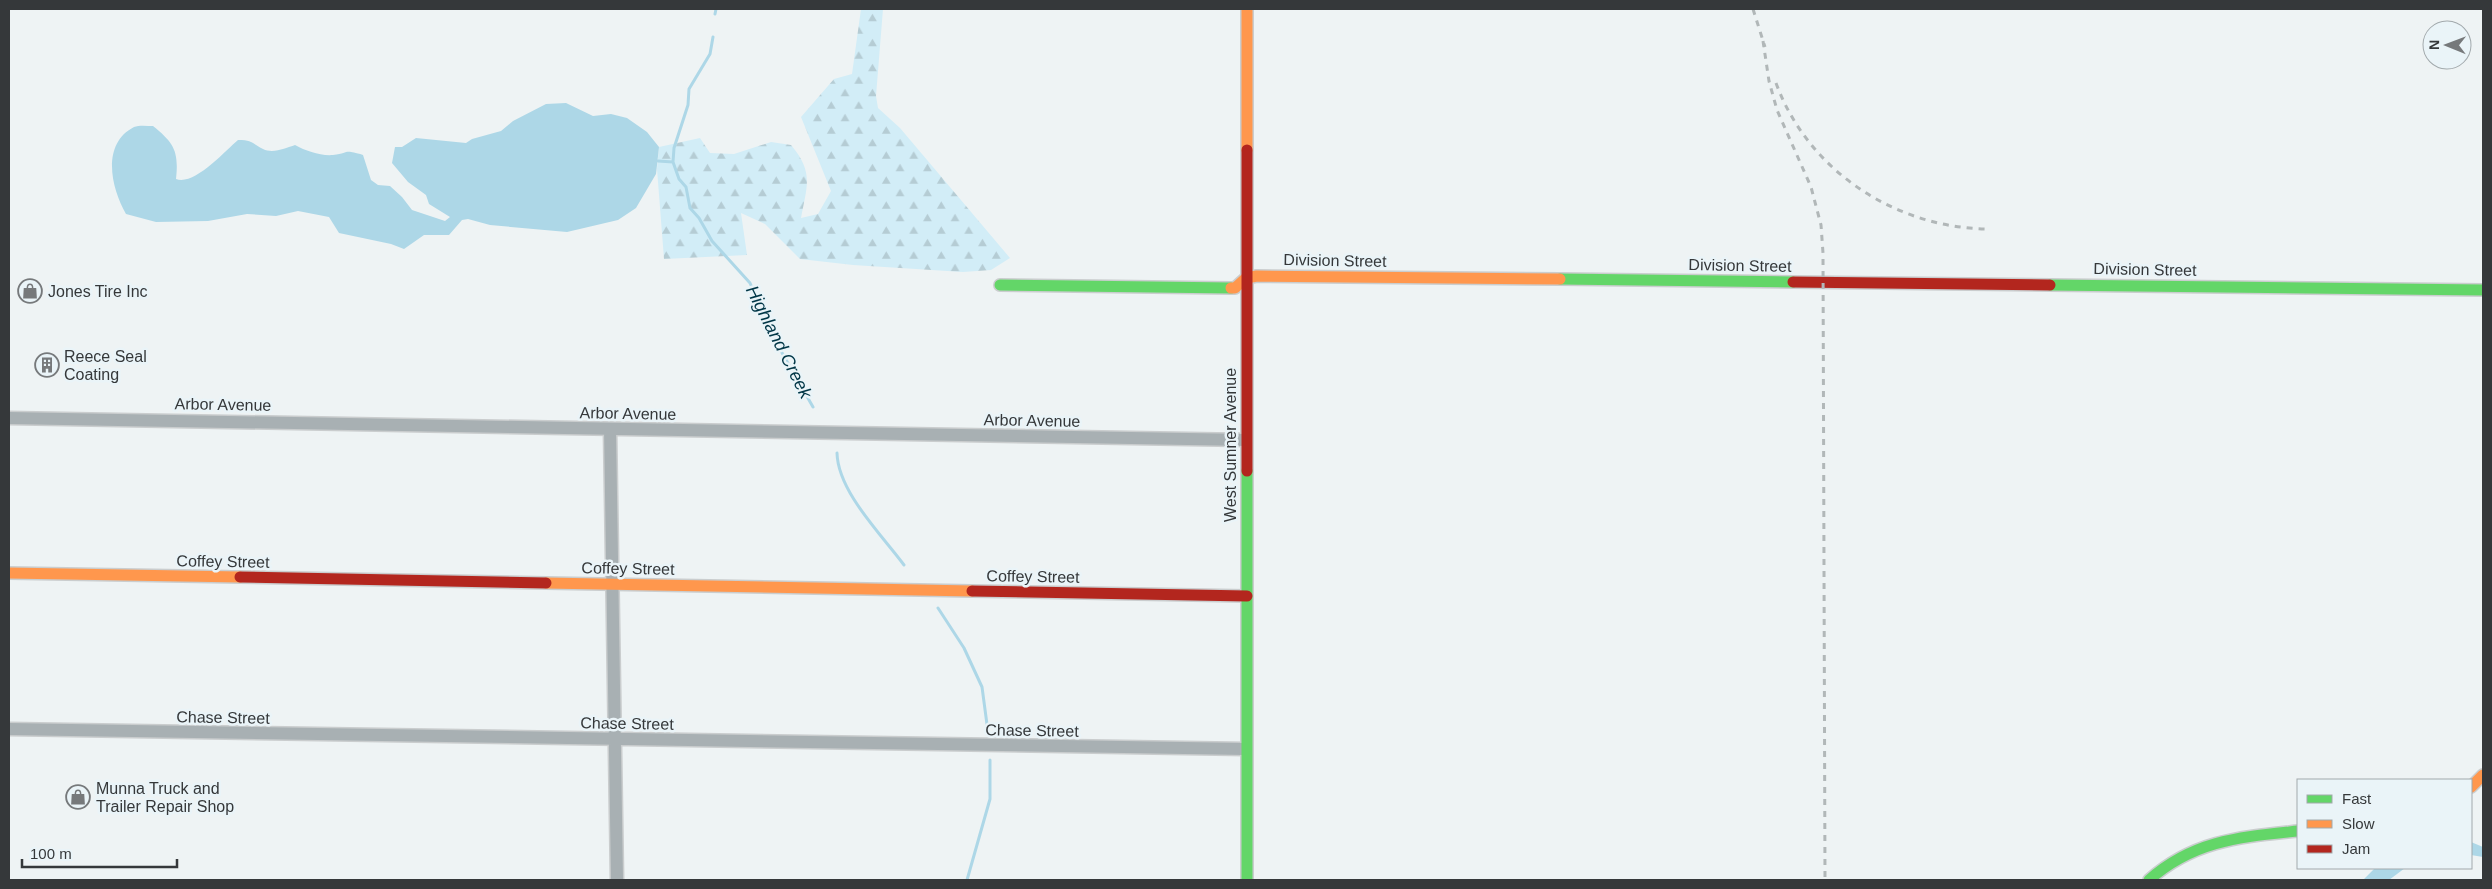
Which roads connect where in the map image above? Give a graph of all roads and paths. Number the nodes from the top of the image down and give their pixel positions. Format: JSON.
{"nodes":[{"id":1,"x":1247,"y":9,"type":"edge"},
{"id":2,"x":1246,"y":278,"type":"junction"},
{"id":3,"x":1000,"y":286,"type":"dead end"},
{"id":4,"x":2483,"y":290,"type":"edge"},
{"id":5,"x":9,"y":418,"type":"edge"},
{"id":6,"x":610,"y":429,"type":"junction"},
{"id":7,"x":1246,"y":440,"type":"junction"},
{"id":8,"x":9,"y":573,"type":"edge"},
{"id":9,"x":612,"y":584,"type":"junction"},
{"id":10,"x":1246,"y":596,"type":"junction"},
{"id":11,"x":9,"y":730,"type":"edge"},
{"id":12,"x":614,"y":739,"type":"junction"},
{"id":13,"x":1246,"y":749,"type":"junction"},
{"id":14,"x":2483,"y":775,"type":"edge"},
{"id":15,"x":2472,"y":786,"type":"edge"},
{"id":16,"x":2297,"y":832,"type":"edge"},
{"id":17,"x":616,"y":880,"type":"edge"},
{"id":18,"x":1247,"y":880,"type":"edge"},
{"id":19,"x":2149,"y":880,"type":"edge"}],
"edges":[{"from":1,"to":2,"type":"street","name":"West Sumner Avenue"},
{"from":2,"to":3,"type":"street","name":"Division Street"},
{"from":2,"to":4,"type":"street","name":"Division Street"},
{"from":2,"to":7,"type":"street","name":"West Sumner Avenue"},
{"from":5,"to":6,"type":"street","name":"Arbor Avenue"},
{"from":6,"to":7,"type":"street","name":"Arbor Avenue"},
{"from":6,"to":9,"type":"street"},
{"from":7,"to":10,"type":"street","name":"West Sumner Avenue"},
{"from":8,"to":9,"type":"street","name":"Coffey Street"},
{"from":9,"to":10,"type":"street","name":"Coffey Street"},
{"from":9,"to":12,"type":"street"},
{"from":10,"to":13,"type":"street","name":"West Sumner Avenue"},
{"from":11,"to":12,"type":"street","name":"Chase Street"},
{"from":12,"to":13,"type":"street","name":"Chase Street"},
{"from":12,"to":17,"type":"street"},
{"from":13,"to":18,"type":"street","name":"West Sumner Avenue"},
{"from":14,"to":15,"type":"street"},
{"from":16,"to":19,"type":"street"}]}
